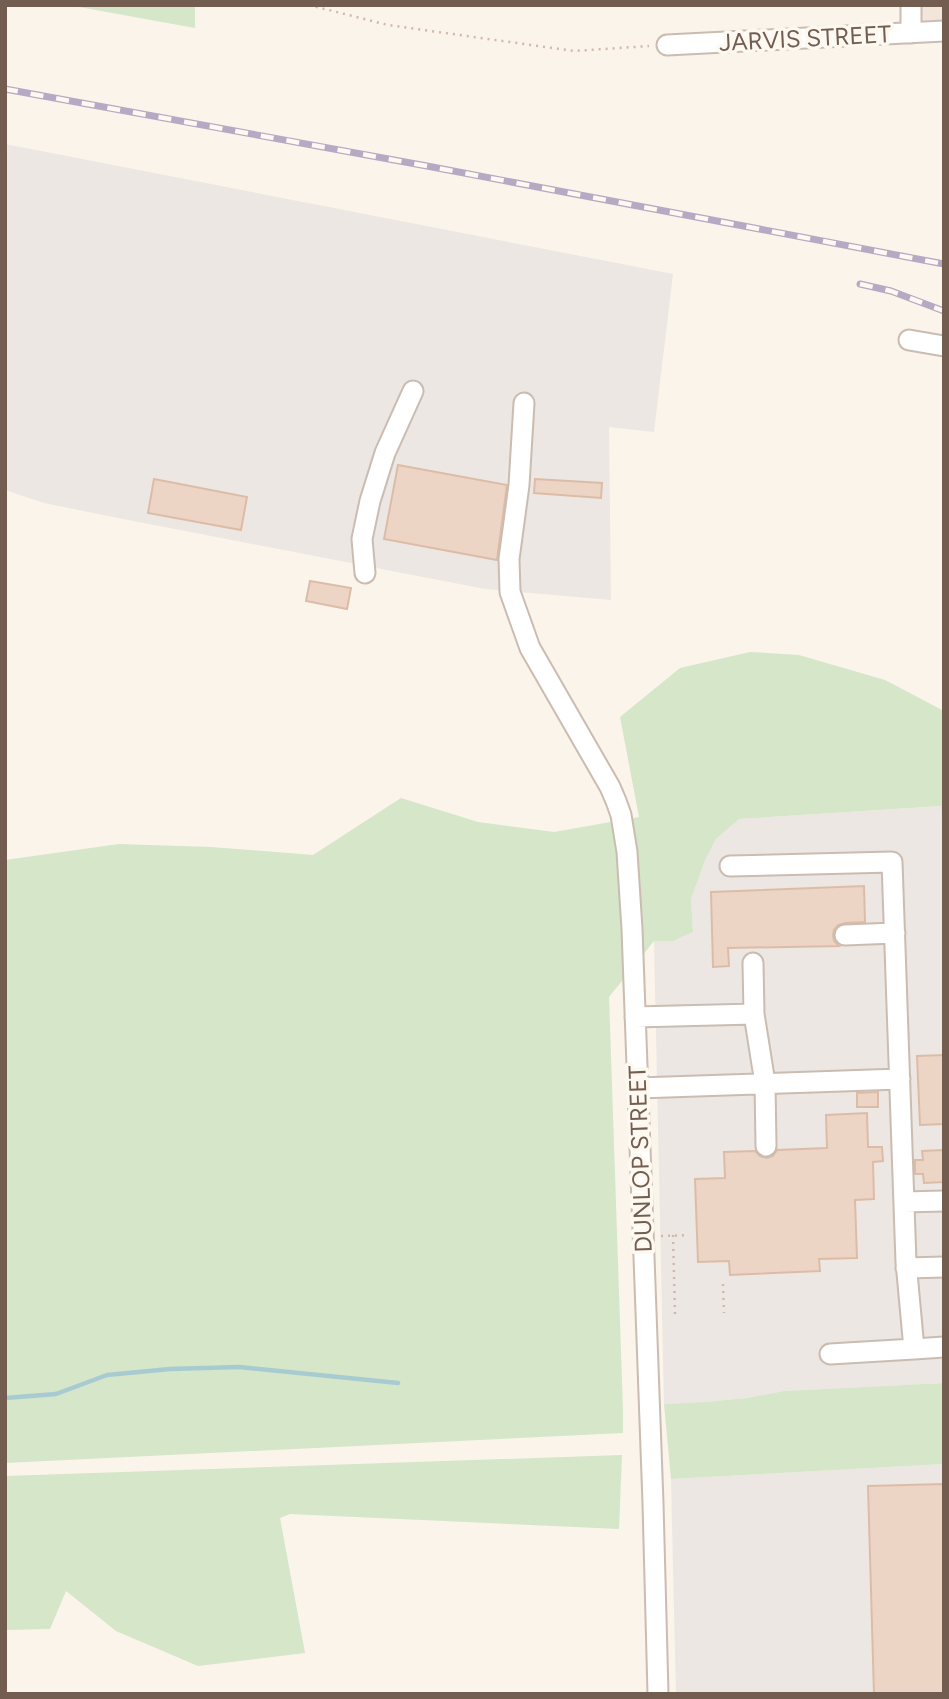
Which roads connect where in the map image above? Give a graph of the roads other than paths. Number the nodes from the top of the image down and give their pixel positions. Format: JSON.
{"nodes":[{"id":1,"x":911,"y":5,"type":"edge"},
{"id":2,"x":944,"y":31,"type":"edge"},
{"id":3,"x":911,"y":33,"type":"junction"},
{"id":4,"x":667,"y":45,"type":"road end"},
{"id":5,"x":909,"y":340,"type":"dead end"},
{"id":6,"x":944,"y":346,"type":"edge"},
{"id":7,"x":413,"y":391,"type":"dead end"},
{"id":8,"x":524,"y":402,"type":"dead end"},
{"id":9,"x":365,"y":573,"type":"dead end"},
{"id":10,"x":730,"y":866,"type":"dead end"},
{"id":11,"x":895,"y":933,"type":"junction"},
{"id":12,"x":845,"y":935,"type":"dead end"},
{"id":13,"x":752,"y":963,"type":"dead end"},
{"id":14,"x":754,"y":1014,"type":"junction"},
{"id":15,"x":635,"y":1017,"type":"junction"},
{"id":16,"x":900,"y":1079,"type":"junction"},
{"id":17,"x":765,"y":1083,"type":"junction"},
{"id":18,"x":638,"y":1088,"type":"junction"},
{"id":19,"x":766,"y":1146,"type":"dead end"},
{"id":20,"x":944,"y":1201,"type":"edge"},
{"id":21,"x":904,"y":1202,"type":"junction"},
{"id":22,"x":944,"y":1267,"type":"edge"},
{"id":23,"x":906,"y":1268,"type":"junction"},
{"id":24,"x":944,"y":1347,"type":"edge"},
{"id":25,"x":914,"y":1349,"type":"junction"},
{"id":26,"x":830,"y":1354,"type":"dead end"},
{"id":27,"x":658,"y":1694,"type":"edge"}],
"edges":[{"from":1,"to":3,"type":"street"},
{"from":2,"to":3,"type":"street","name":"JARVIS STREET"},
{"from":3,"to":4,"type":"street","name":"JARVIS STREET"},
{"from":5,"to":6,"type":"street"},
{"from":7,"to":9,"type":"street"},
{"from":8,"to":15,"type":"street","name":"DUNLOP STREET"},
{"from":10,"to":11,"type":"street"},
{"from":11,"to":12,"type":"street"},
{"from":11,"to":16,"type":"street"},
{"from":13,"to":14,"type":"street"},
{"from":14,"to":15,"type":"street"},
{"from":14,"to":17,"type":"street"},
{"from":15,"to":18,"type":"street","name":"DUNLOP STREET"},
{"from":16,"to":17,"type":"street"},
{"from":16,"to":21,"type":"street"},
{"from":17,"to":18,"type":"street"},
{"from":17,"to":19,"type":"street"},
{"from":18,"to":27,"type":"street","name":"DUNLOP STREET"},
{"from":20,"to":21,"type":"street"},
{"from":21,"to":23,"type":"street"},
{"from":22,"to":23,"type":"street"},
{"from":23,"to":25,"type":"street"},
{"from":24,"to":25,"type":"street"},
{"from":25,"to":26,"type":"street"}]}
